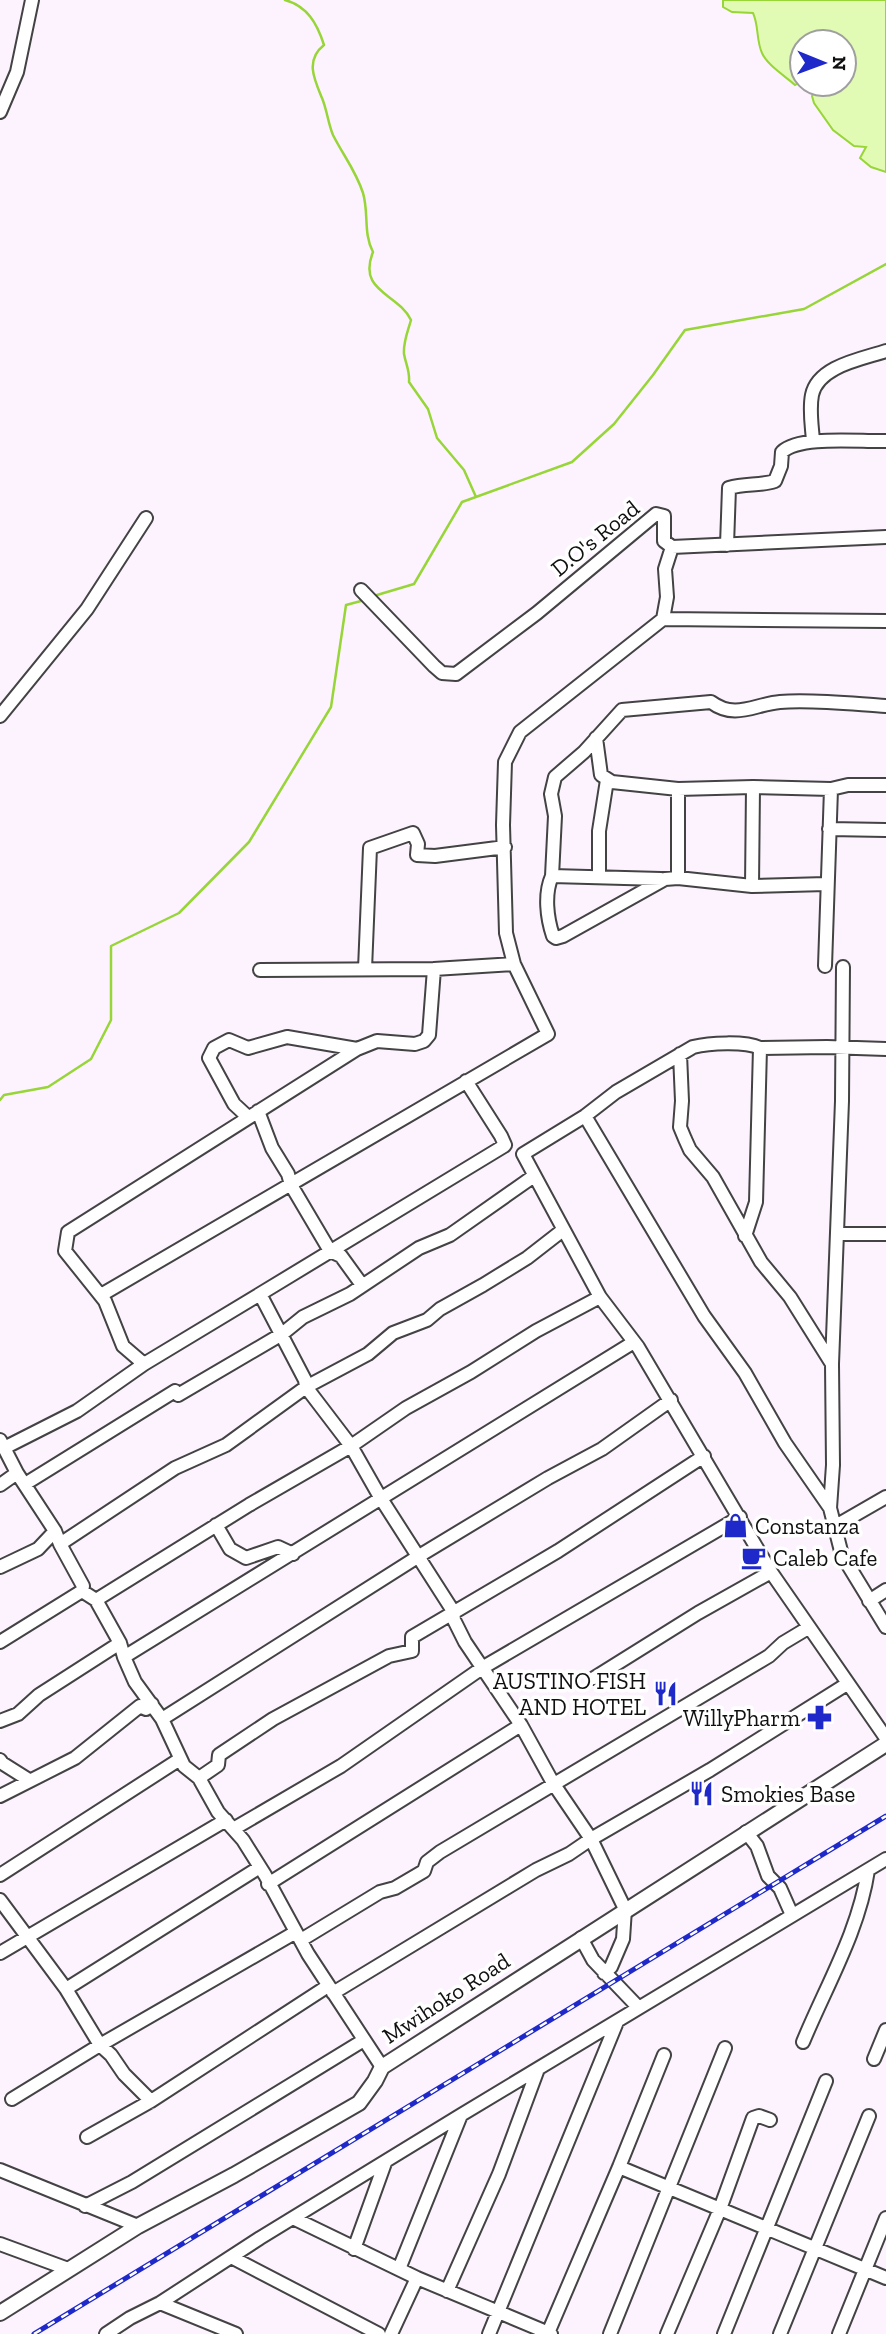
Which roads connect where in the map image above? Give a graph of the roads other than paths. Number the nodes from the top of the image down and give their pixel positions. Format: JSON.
{"nodes":[{"id":1,"x":32,"y":0,"type":"edge"},
{"id":2,"x":0,"y":112,"type":"edge"},
{"id":3,"x":886,"y":351,"type":"edge"},
{"id":4,"x":813,"y":441,"type":"junction"},
{"id":5,"x":886,"y":441,"type":"edge"},
{"id":6,"x":146,"y":518,"type":"dead end"},
{"id":7,"x":886,"y":537,"type":"edge"},
{"id":8,"x":727,"y":545,"type":"junction"},
{"id":9,"x":672,"y":547,"type":"junction"},
{"id":10,"x":361,"y":590,"type":"dead end"},
{"id":11,"x":663,"y":619,"type":"junction"},
{"id":12,"x":886,"y":621,"type":"edge"},
{"id":13,"x":886,"y":706,"type":"edge"},
{"id":14,"x":0,"y":716,"type":"edge"},
{"id":15,"x":596,"y":738,"type":"junction"},
{"id":16,"x":607,"y":780,"type":"junction"},
{"id":17,"x":886,"y":785,"type":"edge"},
{"id":18,"x":754,"y":787,"type":"junction"},
{"id":19,"x":677,"y":789,"type":"junction"},
{"id":20,"x":831,"y":789,"type":"junction"},
{"id":21,"x":829,"y":829,"type":"junction"},
{"id":22,"x":886,"y":830,"type":"edge"},
{"id":23,"x":505,"y":847,"type":"junction"},
{"id":24,"x":552,"y":876,"type":"junction"},
{"id":25,"x":598,"y":877,"type":"junction"},
{"id":26,"x":672,"y":879,"type":"junction"},
{"id":27,"x":826,"y":884,"type":"junction"},
{"id":28,"x":752,"y":886,"type":"junction"},
{"id":29,"x":514,"y":964,"type":"junction"},
{"id":30,"x":825,"y":966,"type":"dead end"},
{"id":31,"x":843,"y":967,"type":"dead end"},
{"id":32,"x":365,"y":969,"type":"junction"},
{"id":33,"x":434,"y":969,"type":"junction"},
{"id":34,"x":260,"y":970,"type":"dead end"},
{"id":35,"x":760,"y":1048,"type":"junction"},
{"id":36,"x":842,"y":1048,"type":"junction"},
{"id":37,"x":357,"y":1049,"type":"junction"},
{"id":38,"x":886,"y":1049,"type":"edge"},
{"id":39,"x":680,"y":1054,"type":"junction"},
{"id":40,"x":466,"y":1081,"type":"junction"},
{"id":41,"x":253,"y":1114,"type":"junction"},
{"id":42,"x":585,"y":1116,"type":"junction"},
{"id":43,"x":534,"y":1176,"type":"junction"},
{"id":44,"x":290,"y":1185,"type":"junction"},
{"id":45,"x":563,"y":1230,"type":"junction"},
{"id":46,"x":838,"y":1234,"type":"junction"},
{"id":47,"x":886,"y":1234,"type":"edge"},
{"id":48,"x":745,"y":1237,"type":"junction"},
{"id":49,"x":330,"y":1251,"type":"junction"},
{"id":50,"x":362,"y":1285,"type":"junction"},
{"id":51,"x":260,"y":1294,"type":"junction"},
{"id":52,"x":100,"y":1295,"type":"junction"},
{"id":53,"x":600,"y":1297,"type":"junction"},
{"id":54,"x":282,"y":1334,"type":"junction"},
{"id":55,"x":634,"y":1342,"type":"junction"},
{"id":56,"x":144,"y":1364,"type":"junction"},
{"id":57,"x":832,"y":1364,"type":"junction"},
{"id":58,"x":306,"y":1387,"type":"junction"},
{"id":59,"x":671,"y":1400,"type":"junction"},
{"id":60,"x":2,"y":1444,"type":"edge"},
{"id":61,"x":351,"y":1446,"type":"junction"},
{"id":62,"x":704,"y":1456,"type":"junction"},
{"id":63,"x":21,"y":1479,"type":"junction"},
{"id":64,"x":0,"y":1485,"type":"edge"},
{"id":65,"x":380,"y":1497,"type":"junction"},
{"id":66,"x":886,"y":1497,"type":"edge"},
{"id":67,"x":830,"y":1508,"type":"junction"},
{"id":68,"x":740,"y":1517,"type":"junction"},
{"id":69,"x":216,"y":1525,"type":"junction"},
{"id":70,"x":834,"y":1527,"type":"junction"},
{"id":71,"x":58,"y":1538,"type":"junction"},
{"id":72,"x":293,"y":1554,"type":"junction"},
{"id":73,"x":419,"y":1556,"type":"junction"},
{"id":74,"x":0,"y":1567,"type":"edge"},
{"id":75,"x":771,"y":1572,"type":"junction"},
{"id":76,"x":886,"y":1590,"type":"edge"},
{"id":77,"x":82,"y":1591,"type":"junction"},
{"id":78,"x":96,"y":1600,"type":"junction"},
{"id":79,"x":869,"y":1601,"type":"junction"},
{"id":80,"x":453,"y":1611,"type":"junction"},
{"id":81,"x":886,"y":1627,"type":"edge"},
{"id":82,"x":808,"y":1628,"type":"junction"},
{"id":83,"x":0,"y":1642,"type":"edge"},
{"id":84,"x":120,"y":1643,"type":"junction"},
{"id":85,"x":124,"y":1657,"type":"junction"},
{"id":86,"x":482,"y":1668,"type":"junction"},
{"id":87,"x":594,"y":1678,"type":"dead end"},
{"id":88,"x":847,"y":1684,"type":"junction"},
{"id":89,"x":152,"y":1704,"type":"junction"},
{"id":90,"x":162,"y":1719,"type":"junction"},
{"id":91,"x":0,"y":1721,"type":"edge"},
{"id":92,"x":521,"y":1725,"type":"junction"},
{"id":93,"x":886,"y":1738,"type":"edge"},
{"id":94,"x":886,"y":1744,"type":"edge"},
{"id":95,"x":180,"y":1759,"type":"junction"},
{"id":96,"x":0,"y":1760,"type":"edge"},
{"id":97,"x":199,"y":1778,"type":"junction"},
{"id":98,"x":29,"y":1780,"type":"junction"},
{"id":99,"x":553,"y":1783,"type":"junction"},
{"id":100,"x":0,"y":1796,"type":"edge"},
{"id":101,"x":230,"y":1824,"type":"junction"},
{"id":102,"x":746,"y":1832,"type":"junction"},
{"id":103,"x":591,"y":1839,"type":"junction"},
{"id":104,"x":886,"y":1859,"type":"edge"},
{"id":105,"x":260,"y":1867,"type":"junction"},
{"id":106,"x":868,"y":1870,"type":"junction"},
{"id":107,"x":0,"y":1875,"type":"edge"},
{"id":108,"x":268,"y":1884,"type":"junction"},
{"id":109,"x":0,"y":1900,"type":"edge"},
{"id":110,"x":625,"y":1909,"type":"junction"},
{"id":111,"x":792,"y":1915,"type":"junction"},
{"id":112,"x":26,"y":1936,"type":"junction"},
{"id":113,"x":299,"y":1936,"type":"junction"},
{"id":114,"x":581,"y":1938,"type":"junction"},
{"id":115,"x":0,"y":1952,"type":"edge"},
{"id":116,"x":604,"y":1973,"type":"junction"},
{"id":117,"x":66,"y":1989,"type":"junction"},
{"id":118,"x":331,"y":1989,"type":"junction"},
{"id":119,"x":638,"y":2007,"type":"junction"},
{"id":120,"x":617,"y":2022,"type":"junction"},
{"id":121,"x":886,"y":2030,"type":"edge"},
{"id":122,"x":364,"y":2040,"type":"junction"},
{"id":123,"x":803,"y":2042,"type":"dead end"},
{"id":124,"x":100,"y":2045,"type":"junction"},
{"id":125,"x":725,"y":2048,"type":"dead end"},
{"id":126,"x":664,"y":2055,"type":"dead end"},
{"id":127,"x":874,"y":2059,"type":"dead end"},
{"id":128,"x":382,"y":2067,"type":"junction"},
{"id":129,"x":538,"y":2069,"type":"junction"},
{"id":130,"x":826,"y":2081,"type":"dead end"},
{"id":131,"x":12,"y":2099,"type":"dead end"},
{"id":132,"x":151,"y":2101,"type":"junction"},
{"id":133,"x":461,"y":2115,"type":"junction"},
{"id":134,"x":869,"y":2116,"type":"dead end"},
{"id":135,"x":771,"y":2120,"type":"dead end"},
{"id":136,"x":87,"y":2137,"type":"dead end"},
{"id":137,"x":385,"y":2163,"type":"junction"},
{"id":138,"x":619,"y":2167,"type":"junction"},
{"id":139,"x":0,"y":2170,"type":"edge"},
{"id":140,"x":670,"y":2188,"type":"junction"},
{"id":141,"x":85,"y":2206,"type":"junction"},
{"id":142,"x":720,"y":2209,"type":"junction"},
{"id":143,"x":293,"y":2218,"type":"junction"},
{"id":144,"x":886,"y":2218,"type":"edge"},
{"id":145,"x":138,"y":2226,"type":"junction"},
{"id":146,"x":766,"y":2228,"type":"junction"},
{"id":147,"x":0,"y":2244,"type":"edge"},
{"id":148,"x":354,"y":2249,"type":"junction"},
{"id":149,"x":816,"y":2249,"type":"junction"},
{"id":150,"x":231,"y":2256,"type":"junction"},
{"id":151,"x":68,"y":2269,"type":"junction"},
{"id":152,"x":399,"y":2269,"type":"junction"},
{"id":153,"x":866,"y":2270,"type":"junction"},
{"id":154,"x":417,"y":2278,"type":"junction"},
{"id":155,"x":886,"y":2278,"type":"edge"},
{"id":156,"x":447,"y":2291,"type":"junction"},
{"id":157,"x":160,"y":2303,"type":"junction"},
{"id":158,"x":0,"y":2313,"type":"edge"},
{"id":159,"x":499,"y":2313,"type":"junction"},
{"id":160,"x":550,"y":2333,"type":"edge"},
{"id":161,"x":106,"y":2334,"type":"edge"},
{"id":162,"x":236,"y":2334,"type":"edge"},
{"id":163,"x":379,"y":2334,"type":"edge"},
{"id":164,"x":391,"y":2334,"type":"edge"},
{"id":165,"x":489,"y":2334,"type":"edge"},
{"id":166,"x":610,"y":2334,"type":"edge"},
{"id":167,"x":667,"y":2334,"type":"edge"},
{"id":168,"x":724,"y":2334,"type":"edge"},
{"id":169,"x":780,"y":2334,"type":"edge"},
{"id":170,"x":839,"y":2334,"type":"edge"}],
"edges":[{"from":1,"to":2,"type":"street"},
{"from":3,"to":4,"type":"street"},
{"from":4,"to":5,"type":"street"},
{"from":4,"to":8,"type":"street"},
{"from":6,"to":14,"type":"street"},
{"from":7,"to":8,"type":"street"},
{"from":8,"to":9,"type":"street"},
{"from":9,"to":10,"type":"street","name":"D.O's Road"},
{"from":9,"to":11,"type":"street"},
{"from":11,"to":12,"type":"street"},
{"from":11,"to":23,"type":"street"},
{"from":13,"to":15,"type":"street"},
{"from":15,"to":16,"type":"street"},
{"from":15,"to":24,"type":"street"},
{"from":16,"to":19,"type":"street"},
{"from":16,"to":25,"type":"street"},
{"from":17,"to":20,"type":"street"},
{"from":18,"to":19,"type":"street"},
{"from":18,"to":20,"type":"street"},
{"from":18,"to":28,"type":"street"},
{"from":19,"to":26,"type":"street"},
{"from":20,"to":21,"type":"street"},
{"from":21,"to":22,"type":"street"},
{"from":21,"to":27,"type":"street"},
{"from":23,"to":29,"type":"street"},
{"from":23,"to":32,"type":"street"},
{"from":24,"to":25,"type":"street"},
{"from":24,"to":26,"type":"street"},
{"from":25,"to":26,"type":"street"},
{"from":26,"to":28,"type":"street"},
{"from":27,"to":28,"type":"street"},
{"from":27,"to":30,"type":"street"},
{"from":29,"to":33,"type":"street"},
{"from":29,"to":40,"type":"street"},
{"from":31,"to":36,"type":"street"},
{"from":32,"to":33,"type":"street"},
{"from":32,"to":34,"type":"street"},
{"from":33,"to":37,"type":"street"},
{"from":35,"to":36,"type":"street"},
{"from":35,"to":39,"type":"street"},
{"from":35,"to":48,"type":"street"},
{"from":36,"to":38,"type":"street"},
{"from":36,"to":46,"type":"street"},
{"from":37,"to":41,"type":"street"},
{"from":37,"to":41,"type":"street"},
{"from":39,"to":42,"type":"street"},
{"from":39,"to":48,"type":"street"},
{"from":40,"to":44,"type":"street"},
{"from":40,"to":49,"type":"street"},
{"from":41,"to":44,"type":"street"},
{"from":41,"to":52,"type":"street"},
{"from":42,"to":43,"type":"street"},
{"from":42,"to":67,"type":"street"},
{"from":43,"to":45,"type":"street"},
{"from":43,"to":50,"type":"street"},
{"from":44,"to":49,"type":"street"},
{"from":44,"to":52,"type":"street"},
{"from":45,"to":53,"type":"street"},
{"from":45,"to":58,"type":"street"},
{"from":46,"to":47,"type":"street"},
{"from":46,"to":57,"type":"street"},
{"from":48,"to":57,"type":"street"},
{"from":49,"to":50,"type":"street"},
{"from":49,"to":51,"type":"street"},
{"from":50,"to":54,"type":"street"},
{"from":51,"to":54,"type":"street"},
{"from":51,"to":56,"type":"street"},
{"from":52,"to":56,"type":"street"},
{"from":53,"to":55,"type":"street"},
{"from":53,"to":61,"type":"street"},
{"from":54,"to":58,"type":"street"},
{"from":54,"to":63,"type":"street"},
{"from":55,"to":59,"type":"street"},
{"from":55,"to":65,"type":"street"},
{"from":56,"to":60,"type":"street"},
{"from":57,"to":67,"type":"street"},
{"from":58,"to":61,"type":"street"},
{"from":58,"to":71,"type":"street"},
{"from":59,"to":62,"type":"street"},
{"from":59,"to":73,"type":"street"},
{"from":60,"to":63,"type":"street"},
{"from":61,"to":65,"type":"street"},
{"from":61,"to":69,"type":"street"},
{"from":62,"to":68,"type":"street"},
{"from":62,"to":80,"type":"street"},
{"from":63,"to":64,"type":"street"},
{"from":63,"to":71,"type":"street"},
{"from":65,"to":72,"type":"street"},
{"from":65,"to":73,"type":"street"},
{"from":66,"to":70,"type":"street"},
{"from":67,"to":70,"type":"street"},
{"from":68,"to":75,"type":"street"},
{"from":68,"to":86,"type":"street"},
{"from":69,"to":72,"type":"street"},
{"from":69,"to":78,"type":"street"},
{"from":70,"to":79,"type":"street"},
{"from":71,"to":74,"type":"street"},
{"from":71,"to":77,"type":"street"},
{"from":72,"to":85,"type":"street"},
{"from":73,"to":80,"type":"street"},
{"from":73,"to":90,"type":"street"},
{"from":75,"to":82,"type":"street"},
{"from":75,"to":87,"type":"street"},
{"from":76,"to":79,"type":"street"},
{"from":77,"to":78,"type":"street"},
{"from":77,"to":83,"type":"street"},
{"from":78,"to":84,"type":"street"},
{"from":79,"to":81,"type":"street"},
{"from":80,"to":86,"type":"street"},
{"from":80,"to":97,"type":"street"},
{"from":82,"to":88,"type":"street"},
{"from":82,"to":99,"type":"street"},
{"from":84,"to":85,"type":"street"},
{"from":84,"to":91,"type":"street"},
{"from":85,"to":89,"type":"street"},
{"from":86,"to":92,"type":"street"},
{"from":86,"to":101,"type":"street"},
{"from":88,"to":93,"type":"street"},
{"from":88,"to":103,"type":"street"},
{"from":89,"to":90,"type":"street"},
{"from":89,"to":98,"type":"street"},
{"from":90,"to":95,"type":"street"},
{"from":92,"to":99,"type":"street"},
{"from":92,"to":108,"type":"street"},
{"from":94,"to":102,"type":"street","name":"Mwihoko Road"},
{"from":95,"to":97,"type":"street"},
{"from":95,"to":107,"type":"street"},
{"from":96,"to":98,"type":"street"},
{"from":97,"to":101,"type":"street"},
{"from":98,"to":100,"type":"street"},
{"from":99,"to":103,"type":"street"},
{"from":99,"to":113,"type":"street"},
{"from":101,"to":105,"type":"street"},
{"from":101,"to":112,"type":"street"},
{"from":102,"to":110,"type":"street","name":"Mwihoko Road"},
{"from":102,"to":111,"type":"street"},
{"from":103,"to":110,"type":"street"},
{"from":103,"to":118,"type":"street"},
{"from":104,"to":106,"type":"street"},
{"from":105,"to":108,"type":"street"},
{"from":105,"to":117,"type":"street"},
{"from":106,"to":111,"type":"street"},
{"from":106,"to":123,"type":"street"},
{"from":108,"to":113,"type":"street"},
{"from":109,"to":112,"type":"street"},
{"from":110,"to":114,"type":"street","name":"Mwihoko Road"},
{"from":110,"to":116,"type":"street"},
{"from":111,"to":119,"type":"street"},
{"from":112,"to":115,"type":"street"},
{"from":112,"to":117,"type":"street"},
{"from":113,"to":118,"type":"street"},
{"from":113,"to":124,"type":"street"},
{"from":114,"to":116,"type":"street"},
{"from":114,"to":128,"type":"street","name":"Mwihoko Road"},
{"from":116,"to":119,"type":"street"},
{"from":117,"to":124,"type":"street"},
{"from":118,"to":122,"type":"street"},
{"from":118,"to":132,"type":"street"},
{"from":119,"to":120,"type":"street"},
{"from":120,"to":129,"type":"street"},
{"from":120,"to":159,"type":"street"},
{"from":121,"to":127,"type":"street"},
{"from":122,"to":128,"type":"street"},
{"from":122,"to":141,"type":"street"},
{"from":124,"to":131,"type":"street"},
{"from":124,"to":132,"type":"street"},
{"from":125,"to":140,"type":"street"},
{"from":126,"to":138,"type":"street"},
{"from":128,"to":145,"type":"street","name":"Mwihoko Road"},
{"from":129,"to":133,"type":"street"},
{"from":129,"to":156,"type":"street"},
{"from":130,"to":146,"type":"street"},
{"from":132,"to":136,"type":"street"},
{"from":133,"to":137,"type":"street"},
{"from":133,"to":152,"type":"street"},
{"from":134,"to":149,"type":"street"},
{"from":135,"to":142,"type":"street"},
{"from":137,"to":143,"type":"street"},
{"from":137,"to":148,"type":"street"},
{"from":138,"to":140,"type":"street"},
{"from":138,"to":160,"type":"street"},
{"from":139,"to":141,"type":"street"},
{"from":140,"to":142,"type":"street"},
{"from":140,"to":166,"type":"street"},
{"from":141,"to":145,"type":"street"},
{"from":142,"to":146,"type":"street"},
{"from":142,"to":167,"type":"street"},
{"from":143,"to":148,"type":"street"},
{"from":143,"to":150,"type":"street"},
{"from":144,"to":153,"type":"street"},
{"from":145,"to":151,"type":"street","name":"Mwihoko Road"},
{"from":146,"to":149,"type":"street"},
{"from":146,"to":168,"type":"street"},
{"from":147,"to":151,"type":"street"},
{"from":148,"to":152,"type":"street"},
{"from":149,"to":153,"type":"street"},
{"from":149,"to":169,"type":"street"},
{"from":150,"to":157,"type":"street"},
{"from":150,"to":163,"type":"street"},
{"from":151,"to":158,"type":"street","name":"Mwihoko Road"},
{"from":152,"to":154,"type":"street"},
{"from":153,"to":155,"type":"street"},
{"from":153,"to":170,"type":"street"},
{"from":154,"to":156,"type":"street"},
{"from":154,"to":164,"type":"street"},
{"from":156,"to":159,"type":"street"},
{"from":157,"to":161,"type":"street"},
{"from":157,"to":162,"type":"street"},
{"from":159,"to":160,"type":"street"},
{"from":159,"to":165,"type":"street"}]}
